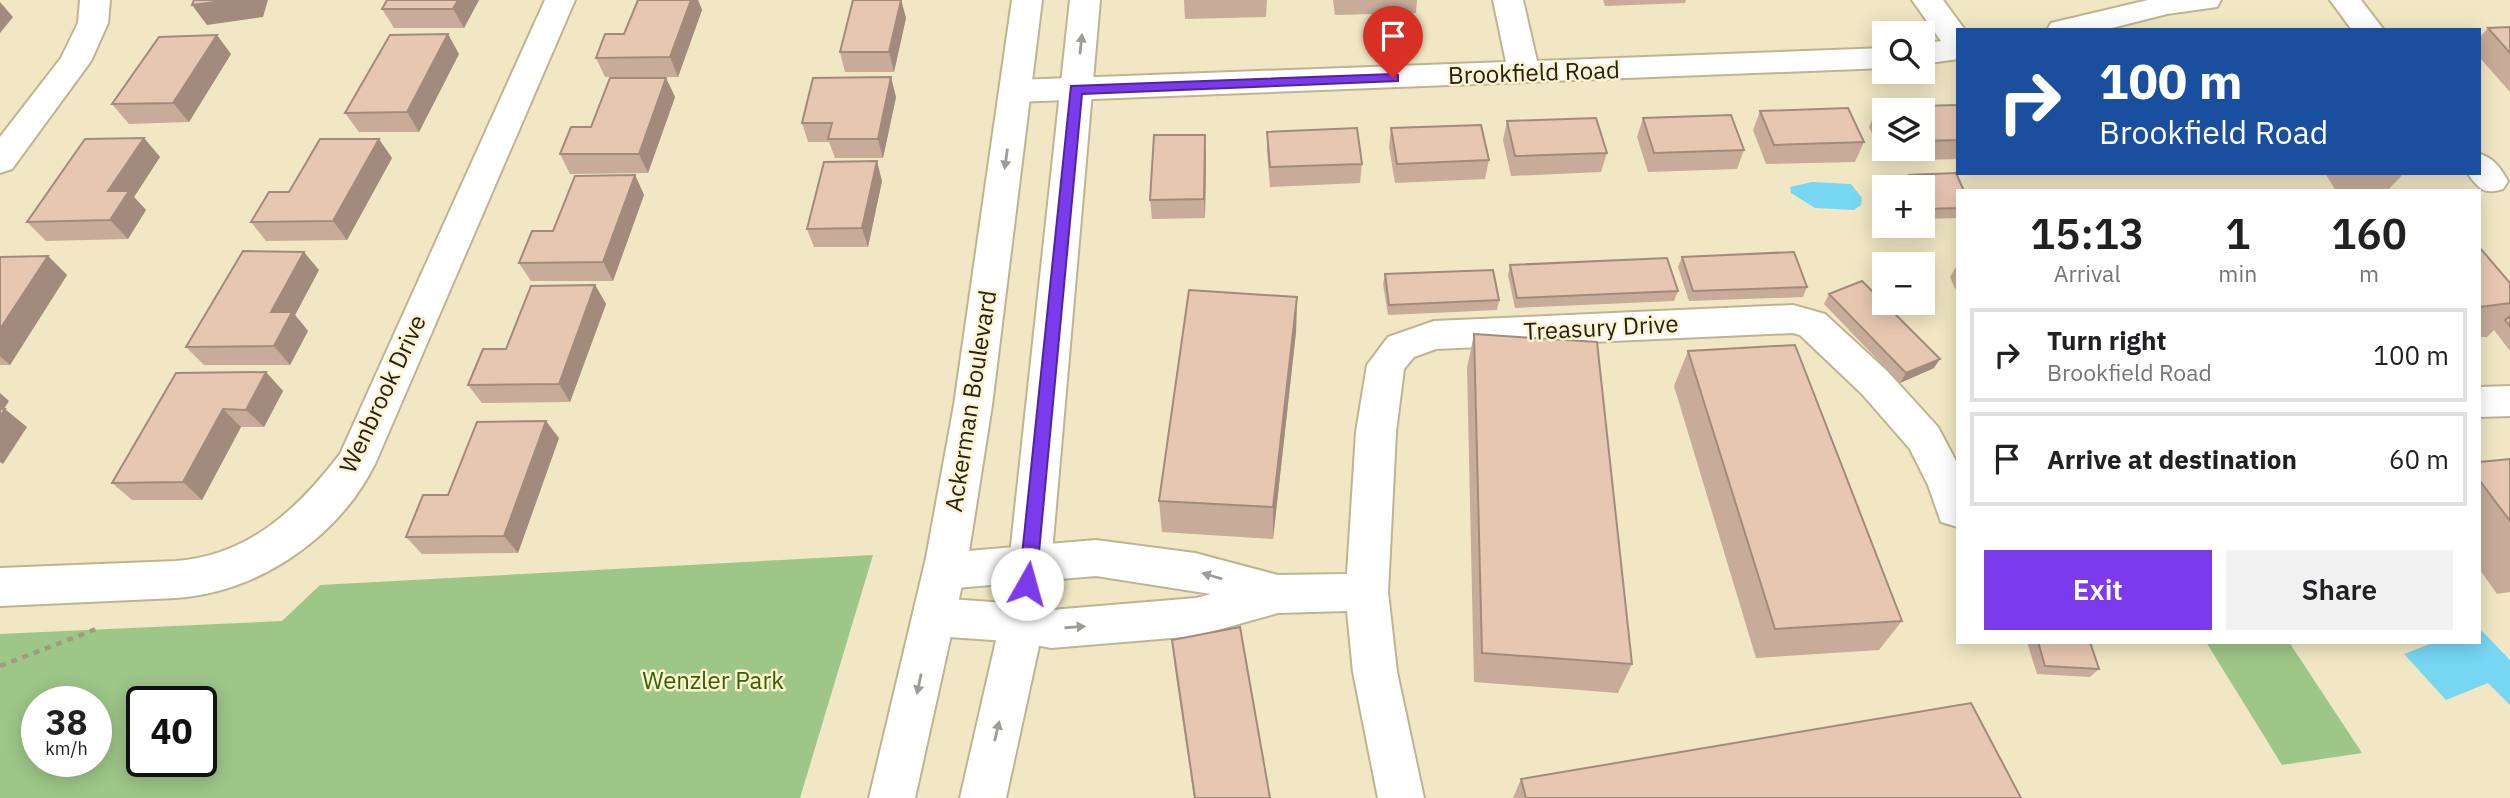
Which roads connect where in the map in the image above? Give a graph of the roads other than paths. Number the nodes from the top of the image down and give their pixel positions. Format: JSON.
{"nodes":[{"id":1,"x":95,"y":0,"type":"edge"},
{"id":2,"x":560,"y":0,"type":"edge"},
{"id":3,"x":1027,"y":0,"type":"edge"},
{"id":4,"x":1085,"y":0,"type":"edge"},
{"id":5,"x":1508,"y":0,"type":"edge"},
{"id":6,"x":1927,"y":0,"type":"edge"},
{"id":7,"x":2206,"y":0,"type":"edge"},
{"id":8,"x":2346,"y":0,"type":"edge"},
{"id":9,"x":2070,"y":28,"type":"edge"},
{"id":10,"x":2368,"y":28,"type":"edge"},
{"id":11,"x":1956,"y":39,"type":"edge"},
{"id":12,"x":1956,"y":49,"type":"edge"},
{"id":13,"x":1935,"y":52,"type":"edge"},
{"id":14,"x":1872,"y":59,"type":"edge"},
{"id":15,"x":1524,"y":73,"type":"junction"},
{"id":16,"x":1076,"y":90,"type":"junction"},
{"id":17,"x":1015,"y":92,"type":"junction"},
{"id":18,"x":0,"y":161,"type":"edge"},
{"id":19,"x":2510,"y":401,"type":"edge"},
{"id":20,"x":2481,"y":402,"type":"edge"},
{"id":21,"x":1956,"y":510,"type":"edge"},
{"id":22,"x":1030,"y":564,"type":"junction"},
{"id":23,"x":944,"y":571,"type":"junction"},
{"id":24,"x":0,"y":587,"type":"edge"},
{"id":25,"x":1367,"y":592,"type":"junction"},
{"id":26,"x":1278,"y":594,"type":"junction"},
{"id":27,"x":934,"y":617,"type":"junction"},
{"id":28,"x":1022,"y":623,"type":"junction"},
{"id":29,"x":892,"y":798,"type":"edge"},
{"id":30,"x":983,"y":798,"type":"edge"},
{"id":31,"x":1401,"y":798,"type":"edge"}],
"edges":[{"from":1,"to":18,"type":"street"},
{"from":2,"to":24,"type":"street","name":"Wenbrook Drive"},
{"from":3,"to":17,"type":"street","name":"Ackerman Boulevard"},
{"from":16,"to":4,"type":"street","one_way":true},
{"from":5,"to":15,"type":"street"},
{"from":6,"to":11,"type":"street"},
{"from":7,"to":9,"type":"street"},
{"from":8,"to":10,"type":"street"},
{"from":12,"to":13,"type":"street"},
{"from":14,"to":15,"type":"street","name":"Brookfield Road"},
{"from":15,"to":16,"type":"street","name":"Brookfield Road"},
{"from":16,"to":17,"type":"street","name":"Brookfield Road"},
{"from":16,"to":22,"type":"street"},
{"from":17,"to":23,"type":"street","name":"Ackerman Boulevard","one_way":true},
{"from":19,"to":20,"type":"street"},
{"from":21,"to":25,"type":"street","name":"Treasury Drive"},
{"from":22,"to":23,"type":"street"},
{"from":26,"to":22,"type":"street","one_way":true},
{"from":22,"to":28,"type":"street"},
{"from":23,"to":27,"type":"street","name":"Ackerman Boulevard"},
{"from":25,"to":26,"type":"street"},
{"from":25,"to":31,"type":"street","name":"Treasury Drive"},
{"from":28,"to":26,"type":"street","one_way":true},
{"from":27,"to":28,"type":"street"},
{"from":27,"to":29,"type":"street","name":"Ackerman Boulevard","one_way":true},
{"from":30,"to":28,"type":"street","one_way":true}]}
